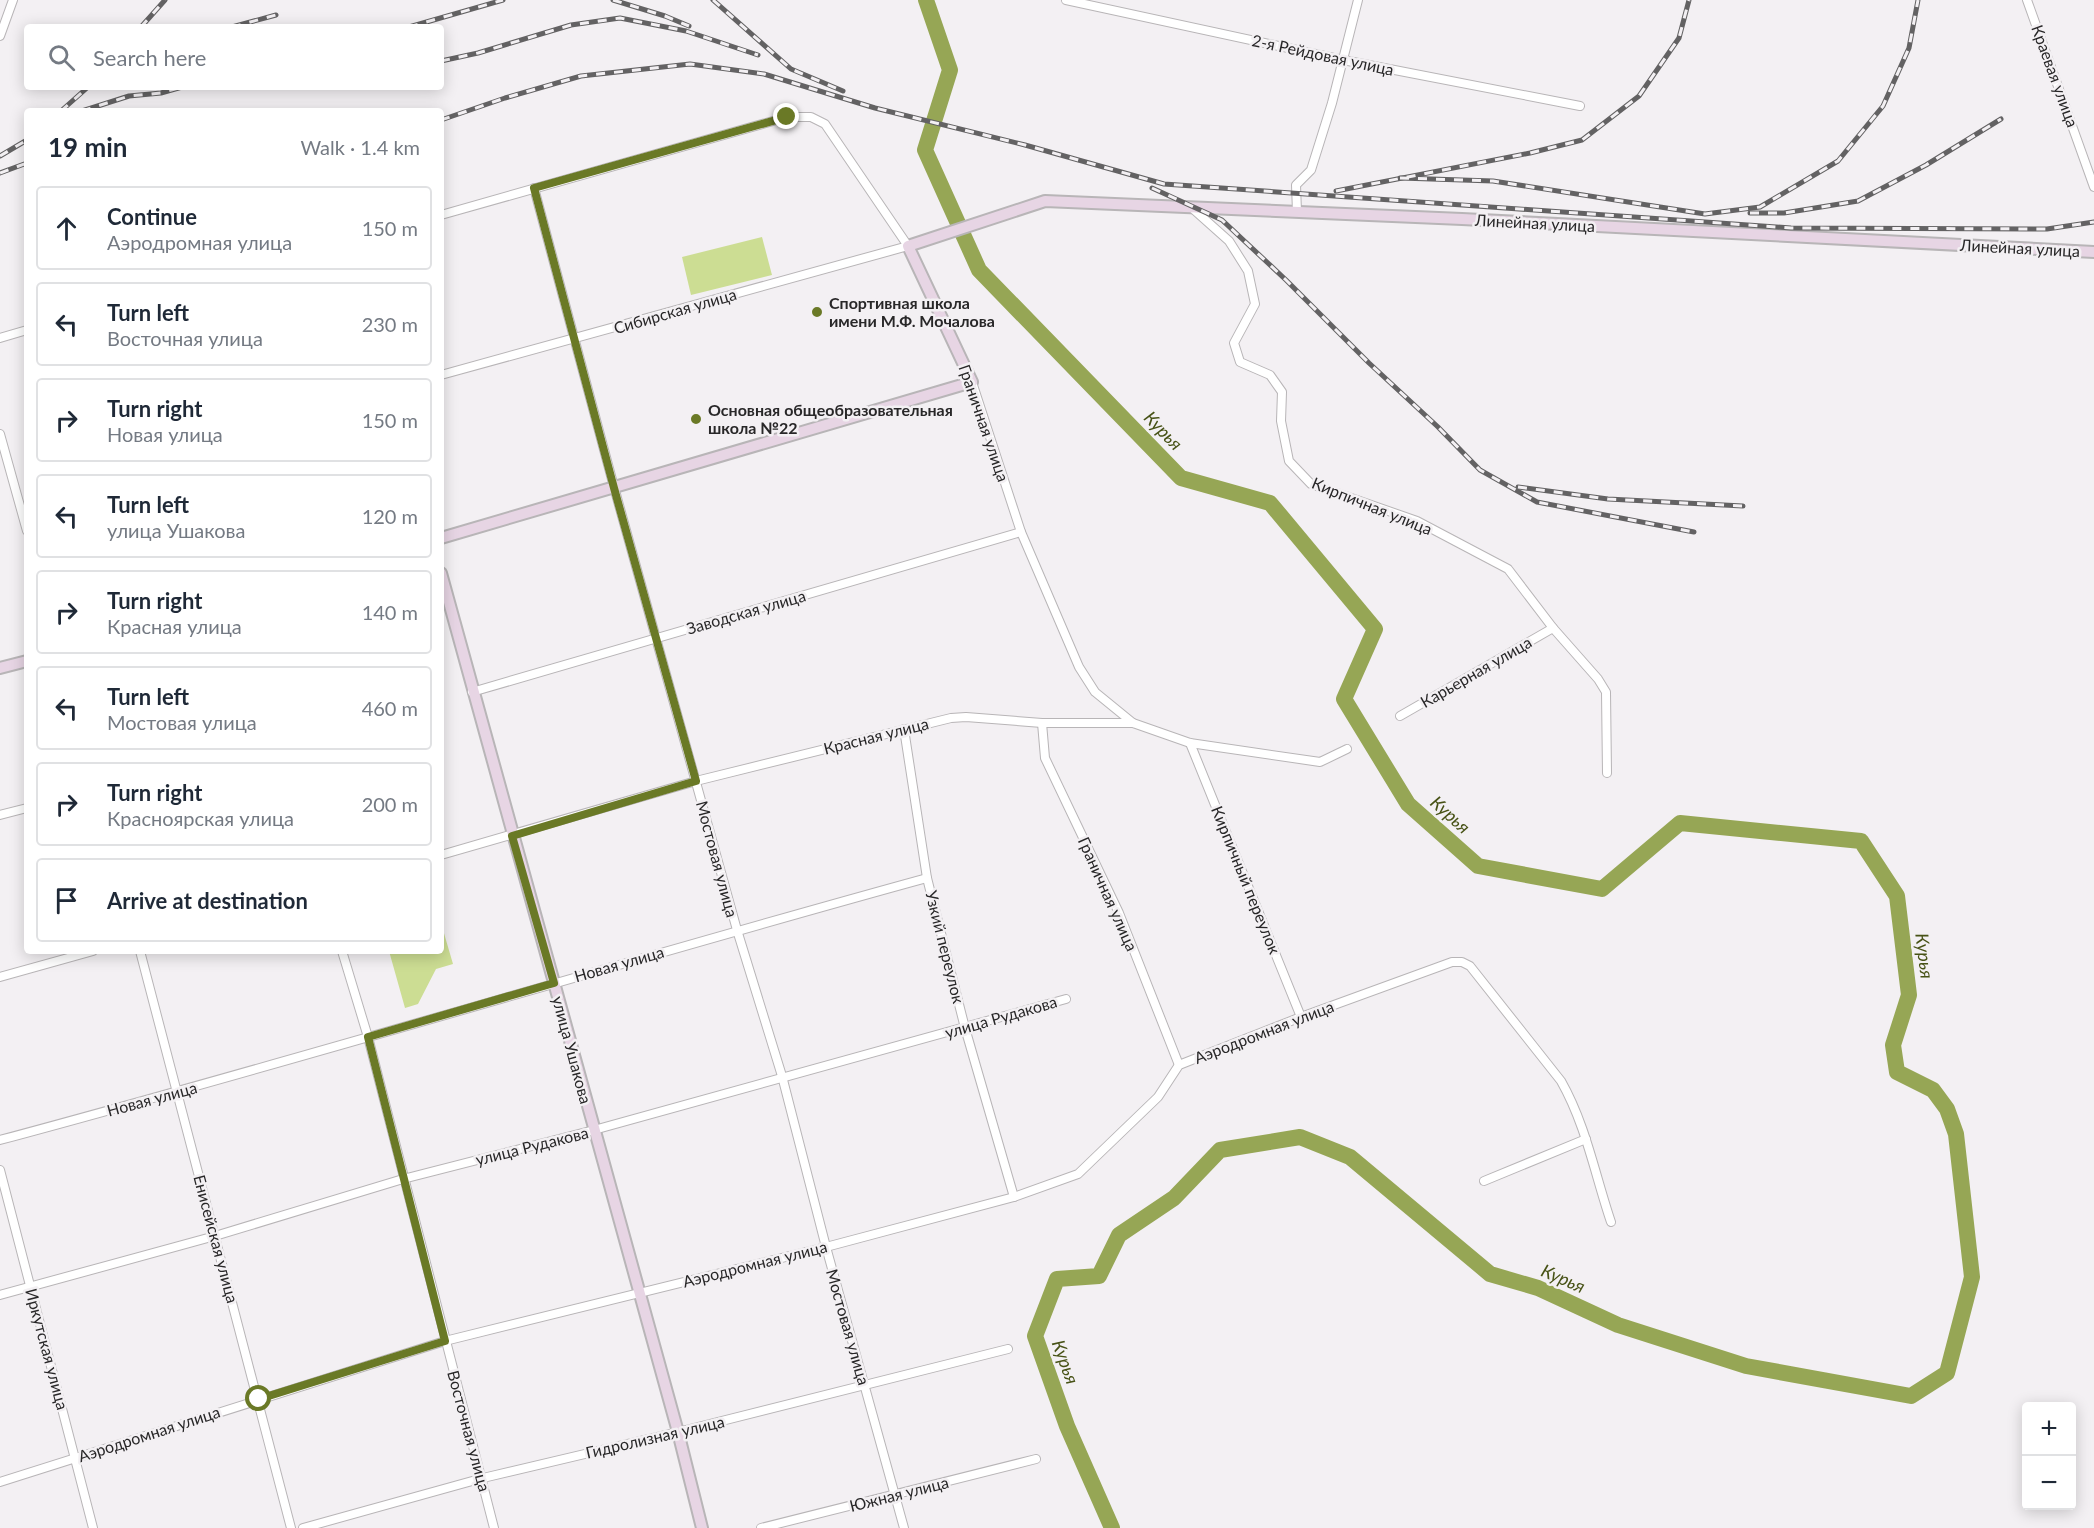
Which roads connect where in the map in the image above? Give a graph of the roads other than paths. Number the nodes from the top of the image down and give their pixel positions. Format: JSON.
{"nodes":[{"id":1,"x":13,"y":0,"type":"edge"},
{"id":2,"x":1066,"y":0,"type":"edge"},
{"id":3,"x":1358,"y":0,"type":"edge"},
{"id":4,"x":2027,"y":0,"type":"edge"},
{"id":5,"x":0,"y":36,"type":"edge"},
{"id":6,"x":1343,"y":60,"type":"junction"},
{"id":7,"x":1580,"y":106,"type":"dead end"},
{"id":8,"x":2094,"y":187,"type":"edge"},
{"id":9,"x":534,"y":188,"type":"junction"},
{"id":10,"x":1192,"y":208,"type":"junction"},
{"id":11,"x":1297,"y":212,"type":"junction"},
{"id":12,"x":444,"y":214,"type":"edge"},
{"id":13,"x":908,"y":246,"type":"junction"},
{"id":14,"x":2094,"y":252,"type":"edge"},
{"id":15,"x":24,"y":331,"type":"edge"},
{"id":16,"x":0,"y":338,"type":"edge"},
{"id":17,"x":574,"y":339,"type":"junction"},
{"id":18,"x":444,"y":374,"type":"edge"},
{"id":19,"x":972,"y":382,"type":"junction"},
{"id":20,"x":0,"y":434,"type":"edge"},
{"id":21,"x":614,"y":488,"type":"junction"},
{"id":22,"x":24,"y":520,"type":"edge"},
{"id":23,"x":1021,"y":532,"type":"junction"},
{"id":24,"x":444,"y":537,"type":"edge"},
{"id":25,"x":444,"y":585,"type":"edge"},
{"id":26,"x":1552,"y":628,"type":"junction"},
{"id":27,"x":656,"y":639,"type":"junction"},
{"id":28,"x":24,"y":662,"type":"edge"},
{"id":29,"x":0,"y":668,"type":"edge"},
{"id":30,"x":472,"y":692,"type":"junction"},
{"id":31,"x":1400,"y":716,"type":"dead end"},
{"id":32,"x":1042,"y":723,"type":"junction"},
{"id":33,"x":1132,"y":723,"type":"junction"},
{"id":34,"x":904,"y":729,"type":"junction"},
{"id":35,"x":1190,"y":743,"type":"junction"},
{"id":36,"x":1347,"y":749,"type":"dead end"},
{"id":37,"x":1607,"y":773,"type":"dead end"},
{"id":38,"x":696,"y":781,"type":"junction"},
{"id":39,"x":24,"y":809,"type":"edge"},
{"id":40,"x":0,"y":815,"type":"edge"},
{"id":41,"x":512,"y":836,"type":"junction"},
{"id":42,"x":444,"y":854,"type":"edge"},
{"id":43,"x":927,"y":878,"type":"junction"},
{"id":44,"x":737,"y":930,"type":"junction"},
{"id":45,"x":82,"y":954,"type":"edge"},
{"id":46,"x":141,"y":954,"type":"edge"},
{"id":47,"x":343,"y":954,"type":"edge"},
{"id":48,"x":0,"y":977,"type":"edge"},
{"id":49,"x":554,"y":983,"type":"junction"},
{"id":50,"x":1066,"y":999,"type":"dead end"},
{"id":51,"x":1301,"y":1017,"type":"junction"},
{"id":52,"x":965,"y":1028,"type":"junction"},
{"id":53,"x":368,"y":1037,"type":"junction"},
{"id":54,"x":1179,"y":1065,"type":"junction"},
{"id":55,"x":782,"y":1077,"type":"junction"},
{"id":56,"x":178,"y":1092,"type":"junction"},
{"id":57,"x":594,"y":1130,"type":"junction"},
{"id":58,"x":1586,"y":1139,"type":"junction"},
{"id":59,"x":0,"y":1140,"type":"edge"},
{"id":60,"x":0,"y":1170,"type":"edge"},
{"id":61,"x":403,"y":1179,"type":"junction"},
{"id":62,"x":1484,"y":1181,"type":"dead end"},
{"id":63,"x":1014,"y":1197,"type":"junction"},
{"id":64,"x":1611,"y":1222,"type":"dead end"},
{"id":65,"x":215,"y":1236,"type":"junction"},
{"id":66,"x":826,"y":1247,"type":"junction"},
{"id":67,"x":31,"y":1287,"type":"junction"},
{"id":68,"x":639,"y":1292,"type":"junction"},
{"id":69,"x":0,"y":1295,"type":"edge"},
{"id":70,"x":445,"y":1341,"type":"junction"},
{"id":71,"x":1008,"y":1349,"type":"dead end"},
{"id":72,"x":864,"y":1386,"type":"junction"},
{"id":73,"x":259,"y":1399,"type":"junction"},
{"id":74,"x":678,"y":1432,"type":"junction"},
{"id":75,"x":76,"y":1458,"type":"junction"},
{"id":76,"x":1036,"y":1459,"type":"dead end"},
{"id":77,"x":483,"y":1478,"type":"junction"},
{"id":78,"x":0,"y":1482,"type":"edge"},
{"id":79,"x":895,"y":1495,"type":"junction"},
{"id":80,"x":93,"y":1528,"type":"edge"},
{"id":81,"x":291,"y":1528,"type":"edge"},
{"id":82,"x":303,"y":1528,"type":"edge"},
{"id":83,"x":494,"y":1528,"type":"edge"},
{"id":84,"x":702,"y":1528,"type":"edge"},
{"id":85,"x":761,"y":1528,"type":"edge"},
{"id":86,"x":904,"y":1528,"type":"edge"}],
"edges":[{"from":1,"to":5,"type":"street"},
{"from":2,"to":6,"type":"street","name":"2-я Рейдовая улица"},
{"from":3,"to":6,"type":"street"},
{"from":4,"to":8,"type":"street","name":"Краевая улица"},
{"from":6,"to":7,"type":"street","name":"2-я Рейдовая улица"},
{"from":6,"to":11,"type":"street"},
{"from":9,"to":12,"type":"street"},
{"from":9,"to":13,"type":"street","name":"Граничная улица"},
{"from":9,"to":17,"type":"street","name":"Мостовая улица"},
{"from":10,"to":11,"type":"street","name":"Линейная улица"},
{"from":10,"to":13,"type":"street","name":"Линейная улица"},
{"from":10,"to":26,"type":"street","name":"Кирпичная улица"},
{"from":11,"to":14,"type":"street","name":"Линейная улица"},
{"from":13,"to":17,"type":"street","name":"Сибирская улица"},
{"from":13,"to":19,"type":"street","name":"Граничная улица"},
{"from":15,"to":16,"type":"street"},
{"from":17,"to":18,"type":"street","name":"Сибирская улица"},
{"from":17,"to":21,"type":"street","name":"Мостовая улица"},
{"from":19,"to":21,"type":"street"},
{"from":19,"to":23,"type":"street","name":"Граничная улица"},
{"from":20,"to":22,"type":"street"},
{"from":21,"to":24,"type":"street"},
{"from":21,"to":27,"type":"street","name":"Мостовая улица"},
{"from":23,"to":27,"type":"street","name":"Заводская улица"},
{"from":23,"to":33,"type":"street","name":"Граничная улица"},
{"from":25,"to":30,"type":"street","name":"улица Ушакова"},
{"from":26,"to":31,"type":"street","name":"Карьерная улица"},
{"from":26,"to":37,"type":"street","name":"Кирпичная улица"},
{"from":27,"to":30,"type":"street","name":"Заводская улица"},
{"from":27,"to":38,"type":"street","name":"Мостовая улица"},
{"from":28,"to":29,"type":"street"},
{"from":30,"to":41,"type":"street","name":"улица Ушакова"},
{"from":32,"to":33,"type":"street","name":"Красная улица"},
{"from":32,"to":34,"type":"street","name":"Красная улица"},
{"from":32,"to":54,"type":"street","name":"Граничная улица"},
{"from":33,"to":35,"type":"street","name":"Красная улица"},
{"from":34,"to":38,"type":"street","name":"Красная улица"},
{"from":34,"to":43,"type":"street","name":"Узкий переулок"},
{"from":35,"to":36,"type":"street","name":"Красная улица"},
{"from":35,"to":51,"type":"street","name":"Кирпичный переулок"},
{"from":38,"to":41,"type":"street","name":"Красная улица"},
{"from":38,"to":44,"type":"street","name":"Мостовая улица"},
{"from":39,"to":40,"type":"street"},
{"from":41,"to":42,"type":"street","name":"Красная улица"},
{"from":41,"to":49,"type":"street","name":"улица Ушакова"},
{"from":43,"to":44,"type":"street","name":"Новая улица"},
{"from":43,"to":52,"type":"street","name":"Узкий переулок"},
{"from":44,"to":49,"type":"street","name":"Новая улица"},
{"from":44,"to":55,"type":"street","name":"Мостовая улица"},
{"from":45,"to":48,"type":"street"},
{"from":46,"to":56,"type":"street","name":"Енисейская улица"},
{"from":47,"to":53,"type":"street","name":"Восточная улица"},
{"from":49,"to":53,"type":"street","name":"Новая улица"},
{"from":49,"to":57,"type":"street","name":"улица Ушакова"},
{"from":50,"to":52,"type":"street","name":"улица Рудакова"},
{"from":51,"to":54,"type":"street","name":"Аэродромная улица"},
{"from":51,"to":58,"type":"street","name":"Аэродромная улица"},
{"from":52,"to":55,"type":"street","name":"улица Рудакова"},
{"from":52,"to":63,"type":"street","name":"Узкий переулок"},
{"from":53,"to":56,"type":"street","name":"Новая улица"},
{"from":53,"to":61,"type":"street","name":"Восточная улица"},
{"from":54,"to":63,"type":"street","name":"Аэродромная улица"},
{"from":55,"to":57,"type":"street","name":"улица Рудакова"},
{"from":55,"to":66,"type":"street","name":"Мостовая улица"},
{"from":56,"to":59,"type":"street","name":"Новая улица"},
{"from":56,"to":65,"type":"street","name":"Енисейская улица"},
{"from":57,"to":61,"type":"street","name":"улица Рудакова"},
{"from":57,"to":68,"type":"street","name":"улица Ушакова"},
{"from":58,"to":62,"type":"street"},
{"from":58,"to":64,"type":"street"},
{"from":60,"to":67,"type":"street","name":"Иркутская улица"},
{"from":61,"to":65,"type":"street","name":"улица Рудакова"},
{"from":61,"to":70,"type":"street","name":"Восточная улица"},
{"from":63,"to":66,"type":"street","name":"Аэродромная улица"},
{"from":65,"to":67,"type":"street","name":"улица Рудакова"},
{"from":65,"to":73,"type":"street","name":"Енисейская улица"},
{"from":66,"to":68,"type":"street","name":"Аэродромная улица"},
{"from":66,"to":72,"type":"street","name":"Мостовая улица"},
{"from":67,"to":69,"type":"street","name":"улица Рудакова"},
{"from":67,"to":75,"type":"street","name":"Иркутская улица"},
{"from":68,"to":70,"type":"street","name":"Аэродромная улица"},
{"from":68,"to":74,"type":"street","name":"улица Ушакова"},
{"from":70,"to":73,"type":"street","name":"Аэродромная улица"},
{"from":70,"to":77,"type":"street","name":"Восточная улица"},
{"from":71,"to":72,"type":"street","name":"Гидролизная улица"},
{"from":72,"to":74,"type":"street","name":"Гидролизная улица"},
{"from":72,"to":79,"type":"street","name":"Мостовая улица"},
{"from":73,"to":75,"type":"street","name":"Аэродромная улица"},
{"from":73,"to":81,"type":"street","name":"Енисейская улица"},
{"from":74,"to":77,"type":"street","name":"Гидролизная улица"},
{"from":74,"to":84,"type":"street","name":"улица Ушакова"},
{"from":75,"to":78,"type":"street","name":"Аэродромная улица"},
{"from":75,"to":80,"type":"street","name":"Иркутская улица"},
{"from":76,"to":79,"type":"street","name":"Южная улица"},
{"from":77,"to":82,"type":"street","name":"Гидролизная улица"},
{"from":77,"to":83,"type":"street","name":"Восточная улица"},
{"from":79,"to":85,"type":"street","name":"Южная улица"},
{"from":79,"to":86,"type":"street","name":"Мостовая улица"}]}
